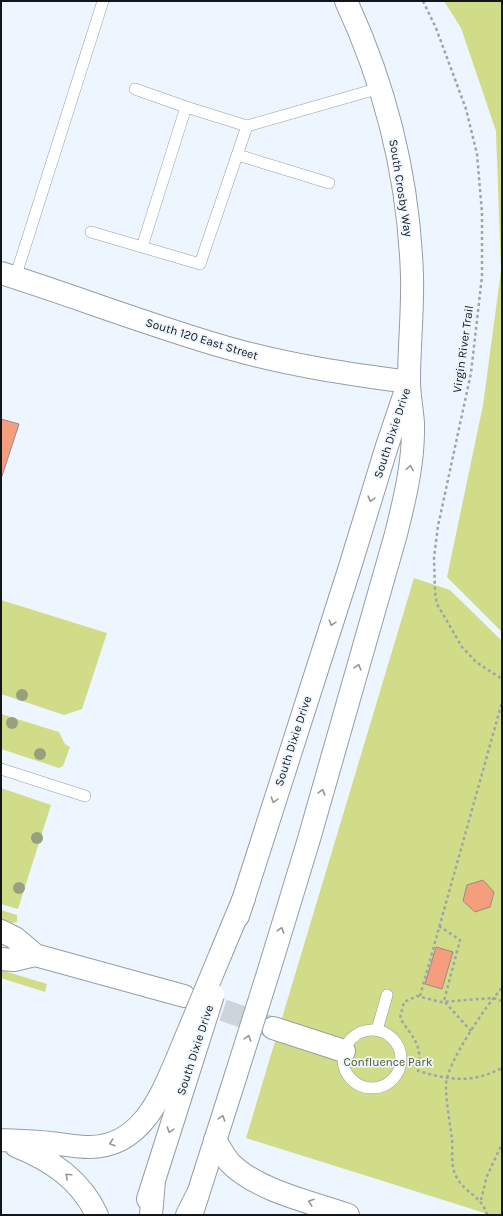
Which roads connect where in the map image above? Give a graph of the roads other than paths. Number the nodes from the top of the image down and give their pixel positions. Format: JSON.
{"nodes":[{"id":1,"x":104,"y":1,"type":"edge"},
{"id":2,"x":346,"y":1,"type":"edge"},
{"id":3,"x":380,"y":88,"type":"junction"},
{"id":4,"x":135,"y":89,"type":"dead end"},
{"id":5,"x":186,"y":107,"type":"junction"},
{"id":6,"x":247,"y":126,"type":"junction"},
{"id":7,"x":238,"y":155,"type":"junction"},
{"id":8,"x":329,"y":184,"type":"dead end"},
{"id":9,"x":91,"y":232,"type":"dead end"},
{"id":10,"x":142,"y":247,"type":"junction"},
{"id":11,"x":8,"y":276,"type":"edge"},
{"id":12,"x":409,"y":382,"type":"junction"},
{"id":13,"x":1,"y":769,"type":"edge"},
{"id":14,"x":86,"y":796,"type":"dead end"},
{"id":15,"x":1,"y":931,"type":"edge"},
{"id":16,"x":35,"y":955,"type":"junction"},
{"id":17,"x":1,"y":959,"type":"edge"},
{"id":18,"x":388,"y":995,"type":"dead end"},
{"id":19,"x":184,"y":996,"type":"tunnel mouth"},
{"id":20,"x":273,"y":1028,"type":"tunnel mouth"},
{"id":21,"x":377,"y":1030,"type":"junction"},
{"id":22,"x":344,"y":1051,"type":"junction"},
{"id":23,"x":184,"y":1062,"type":"junction"},
{"id":24,"x":1,"y":1140,"type":"edge"},
{"id":25,"x":215,"y":1140,"type":"junction"},
{"id":26,"x":154,"y":1181,"type":"junction"},
{"id":27,"x":194,"y":1205,"type":"edge"},
{"id":28,"x":97,"y":1215,"type":"edge"},
{"id":29,"x":143,"y":1215,"type":"edge"},
{"id":30,"x":151,"y":1215,"type":"edge"},
{"id":31,"x":187,"y":1215,"type":"edge"},
{"id":32,"x":348,"y":1215,"type":"edge"}],
"edges":[{"from":1,"to":11,"type":"lane"},
{"from":2,"to":3,"type":"main road","name":"South Crosby Way"},
{"from":3,"to":6,"type":"lane"},
{"from":3,"to":12,"type":"main road","name":"South Crosby Way"},
{"from":4,"to":5,"type":"lane"},
{"from":5,"to":6,"type":"lane"},
{"from":5,"to":10,"type":"lane"},
{"from":6,"to":7,"type":"lane"},
{"from":7,"to":8,"type":"lane"},
{"from":7,"to":10,"type":"lane"},
{"from":9,"to":10,"type":"lane"},
{"from":11,"to":12,"type":"main road","name":"South 120 East Street"},
{"from":12,"to":23,"type":"main road","name":"South Dixie Drive","one_way":true,"bridge":true},
{"from":25,"to":12,"type":"main road","name":"South Dixie Drive","one_way":true,"bridge":true},
{"from":13,"to":14,"type":"lane"},
{"from":15,"to":16,"type":"main road"},
{"from":16,"to":17,"type":"main road"},
{"from":16,"to":19,"type":"main road"},
{"from":18,"to":21,"type":"lane"},
{"from":20,"to":22,"type":"main road"},
{"from":21,"to":22,"type":"lane"},
{"from":21,"to":22,"type":"lane"},
{"from":23,"to":24,"type":"main road","one_way":true},
{"from":23,"to":26,"type":"main road","name":"South Dixie Drive","one_way":true},
{"from":28,"to":24,"type":"main road","one_way":true},
{"from":25,"to":27,"type":"main road","name":"South Dixie Drive"},
{"from":32,"to":25,"type":"main road","one_way":true},
{"from":26,"to":29,"type":"main road","name":"South Dixie Drive"},
{"from":26,"to":30,"type":"main road"},
{"from":27,"to":31,"type":"main road","name":"South Dixie Drive"}]}
